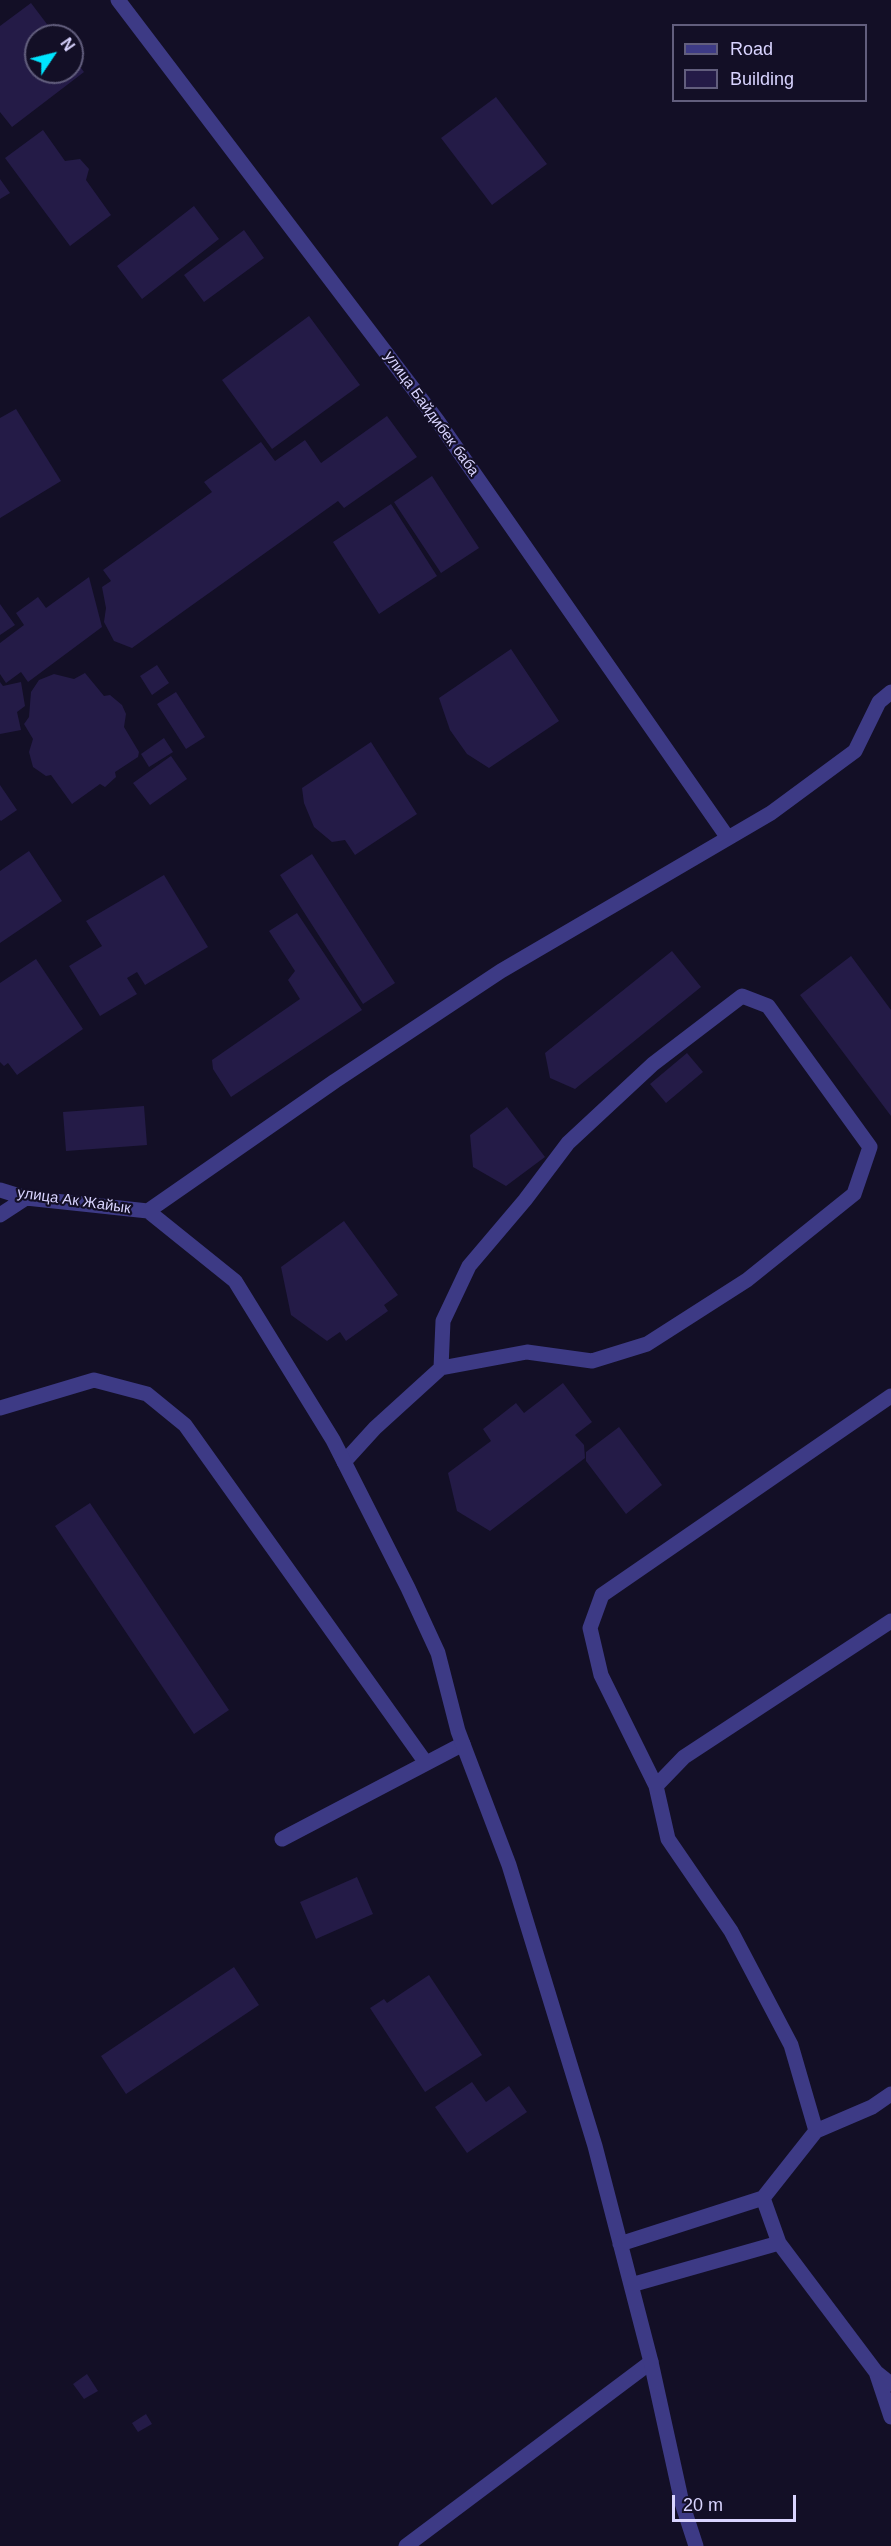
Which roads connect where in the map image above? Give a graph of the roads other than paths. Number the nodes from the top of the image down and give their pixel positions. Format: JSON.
{"nodes":[{"id":1,"x":118,"y":0,"type":"edge"},
{"id":2,"x":891,"y":692,"type":"edge"},
{"id":3,"x":729,"y":838,"type":"junction"},
{"id":4,"x":0,"y":1190,"type":"edge"},
{"id":5,"x":26,"y":1198,"type":"junction"},
{"id":6,"x":148,"y":1211,"type":"junction"},
{"id":7,"x":0,"y":1215,"type":"edge"},
{"id":8,"x":441,"y":1368,"type":"junction"},
{"id":9,"x":891,"y":1396,"type":"edge"},
{"id":10,"x":0,"y":1408,"type":"edge"},
{"id":11,"x":344,"y":1462,"type":"junction"},
{"id":12,"x":891,"y":1621,"type":"edge"},
{"id":13,"x":463,"y":1744,"type":"junction"},
{"id":14,"x":426,"y":1763,"type":"junction"},
{"id":15,"x":656,"y":1786,"type":"junction"},
{"id":16,"x":282,"y":1839,"type":"dead end"},
{"id":17,"x":891,"y":2094,"type":"edge"},
{"id":18,"x":816,"y":2131,"type":"junction"},
{"id":19,"x":763,"y":2198,"type":"junction"},
{"id":20,"x":779,"y":2243,"type":"junction"},
{"id":21,"x":620,"y":2244,"type":"junction"},
{"id":22,"x":631,"y":2284,"type":"junction"},
{"id":23,"x":651,"y":2362,"type":"junction"},
{"id":24,"x":876,"y":2372,"type":"junction"},
{"id":25,"x":891,"y":2384,"type":"edge"},
{"id":26,"x":891,"y":2417,"type":"edge"},
{"id":27,"x":406,"y":2546,"type":"edge"},
{"id":28,"x":696,"y":2546,"type":"edge"}],
"edges":[{"from":1,"to":3,"type":"street","name":"улица Байдибек баба"},
{"from":2,"to":3,"type":"street"},
{"from":3,"to":6,"type":"street"},
{"from":4,"to":5,"type":"street","name":"улица Ак Жайык"},
{"from":5,"to":6,"type":"street","name":"улица Ак Жайык"},
{"from":5,"to":7,"type":"street"},
{"from":6,"to":11,"type":"street"},
{"from":8,"to":8,"type":"street"},
{"from":8,"to":11,"type":"street"},
{"from":9,"to":15,"type":"street"},
{"from":10,"to":14,"type":"street"},
{"from":11,"to":13,"type":"street"},
{"from":12,"to":15,"type":"street"},
{"from":13,"to":14,"type":"street"},
{"from":13,"to":21,"type":"street"},
{"from":14,"to":16,"type":"street"},
{"from":15,"to":18,"type":"street"},
{"from":17,"to":18,"type":"street"},
{"from":18,"to":19,"type":"street"},
{"from":19,"to":20,"type":"street"},
{"from":19,"to":21,"type":"street"},
{"from":20,"to":22,"type":"street"},
{"from":20,"to":24,"type":"street"},
{"from":21,"to":22,"type":"street"},
{"from":22,"to":23,"type":"street"},
{"from":23,"to":27,"type":"street"},
{"from":23,"to":28,"type":"street"},
{"from":24,"to":25,"type":"street"},
{"from":24,"to":26,"type":"street"}]}
